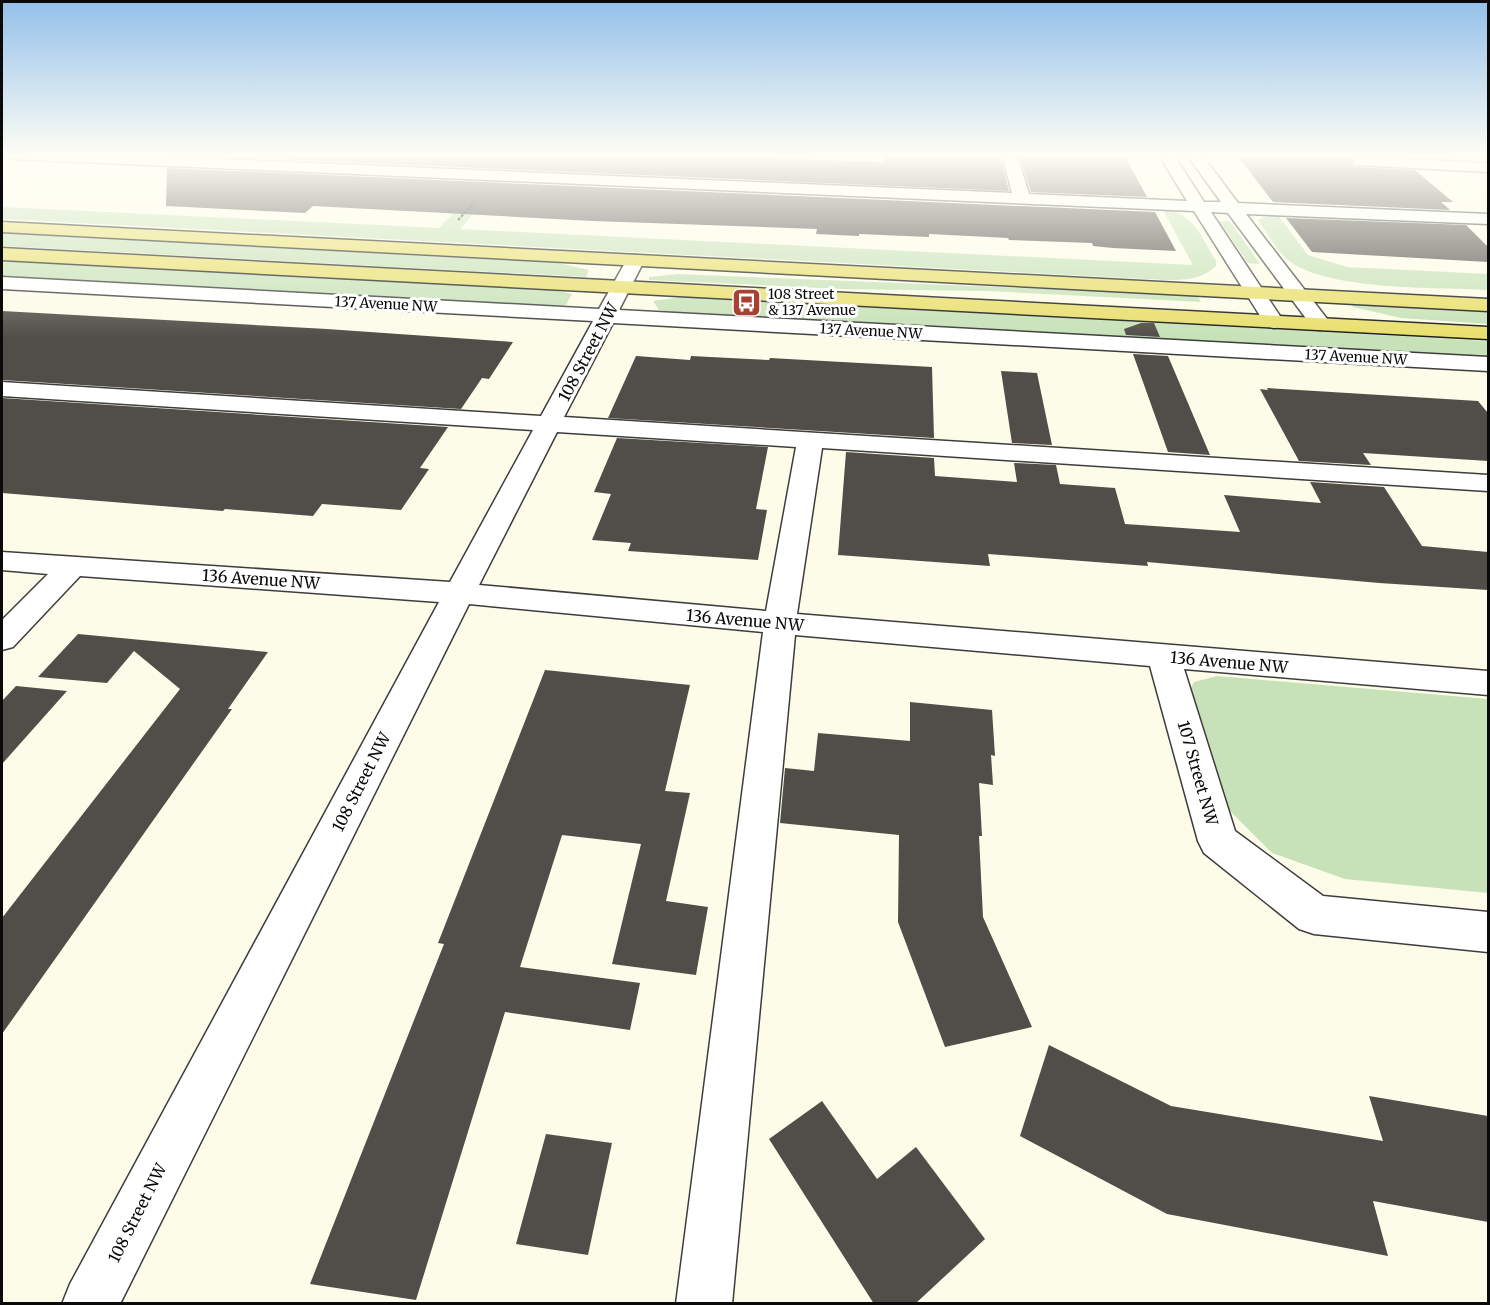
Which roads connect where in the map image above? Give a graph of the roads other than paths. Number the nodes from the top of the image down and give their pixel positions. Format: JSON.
{"nodes":[{"id":1,"x":1205,"y":216,"type":"edge"},
{"id":2,"x":1237,"y":216,"type":"edge"},
{"id":3,"x":1418,"y":216,"type":"edge"},
{"id":4,"x":1488,"y":219,"type":"edge"},
{"id":5,"x":2,"y":227,"type":"edge"},
{"id":6,"x":2,"y":254,"type":"edge"},
{"id":7,"x":635,"y":261,"type":"junction"},
{"id":8,"x":2,"y":283,"type":"edge"},
{"id":9,"x":622,"y":287,"type":"junction"},
{"id":10,"x":1254,"y":293,"type":"junction"},
{"id":11,"x":1298,"y":295,"type":"junction"},
{"id":12,"x":1488,"y":305,"type":"edge"},
{"id":13,"x":607,"y":316,"type":"junction"},
{"id":14,"x":1274,"y":322,"type":"junction"},
{"id":15,"x":1320,"y":324,"type":"junction"},
{"id":16,"x":1488,"y":333,"type":"edge"},
{"id":17,"x":1488,"y":364,"type":"edge"},
{"id":18,"x":2,"y":389,"type":"edge"},
{"id":19,"x":550,"y":423,"type":"junction"},
{"id":20,"x":810,"y":441,"type":"junction"},
{"id":21,"x":1488,"y":483,"type":"edge"},
{"id":22,"x":2,"y":561,"type":"edge"},
{"id":23,"x":73,"y":566,"type":"junction"},
{"id":24,"x":459,"y":593,"type":"junction"},
{"id":25,"x":780,"y":623,"type":"junction"},
{"id":26,"x":2,"y":639,"type":"edge"},
{"id":27,"x":1164,"y":657,"type":"junction"},
{"id":28,"x":1488,"y":683,"type":"edge"},
{"id":29,"x":1488,"y":932,"type":"edge"},
{"id":30,"x":90,"y":1304,"type":"edge"},
{"id":31,"x":704,"y":1304,"type":"edge"}],
"edges":[{"from":1,"to":10,"type":"street"},
{"from":2,"to":11,"type":"street"},
{"from":3,"to":4,"type":"street"},
{"from":5,"to":7,"type":"main road"},
{"from":6,"to":9,"type":"main road","name":"137 Avenue NW"},
{"from":7,"to":9,"type":"street","name":"108 Street NW"},
{"from":7,"to":10,"type":"main road"},
{"from":8,"to":13,"type":"street","name":"137 Avenue NW"},
{"from":9,"to":13,"type":"street","name":"108 Street NW"},
{"from":9,"to":14,"type":"main road","name":"137 Avenue NW"},
{"from":10,"to":11,"type":"main road"},
{"from":10,"to":14,"type":"street"},
{"from":11,"to":12,"type":"main road"},
{"from":11,"to":15,"type":"street"},
{"from":13,"to":17,"type":"street","name":"137 Avenue NW"},
{"from":13,"to":19,"type":"street","name":"108 Street NW"},
{"from":14,"to":15,"type":"main road","name":"137 Avenue NW"},
{"from":15,"to":16,"type":"main road","name":"137 Avenue NW"},
{"from":18,"to":19,"type":"street"},
{"from":19,"to":20,"type":"street"},
{"from":19,"to":24,"type":"street","name":"108 Street NW"},
{"from":20,"to":21,"type":"street"},
{"from":20,"to":25,"type":"street"},
{"from":22,"to":23,"type":"street","name":"136 Avenue NW"},
{"from":23,"to":24,"type":"street","name":"136 Avenue NW"},
{"from":23,"to":26,"type":"street"},
{"from":24,"to":25,"type":"street","name":"136 Avenue NW"},
{"from":24,"to":30,"type":"street","name":"108 Street NW"},
{"from":25,"to":27,"type":"street","name":"136 Avenue NW"},
{"from":25,"to":31,"type":"street"},
{"from":27,"to":28,"type":"street","name":"136 Avenue NW"},
{"from":27,"to":29,"type":"street","name":"107 Street NW"}]}
